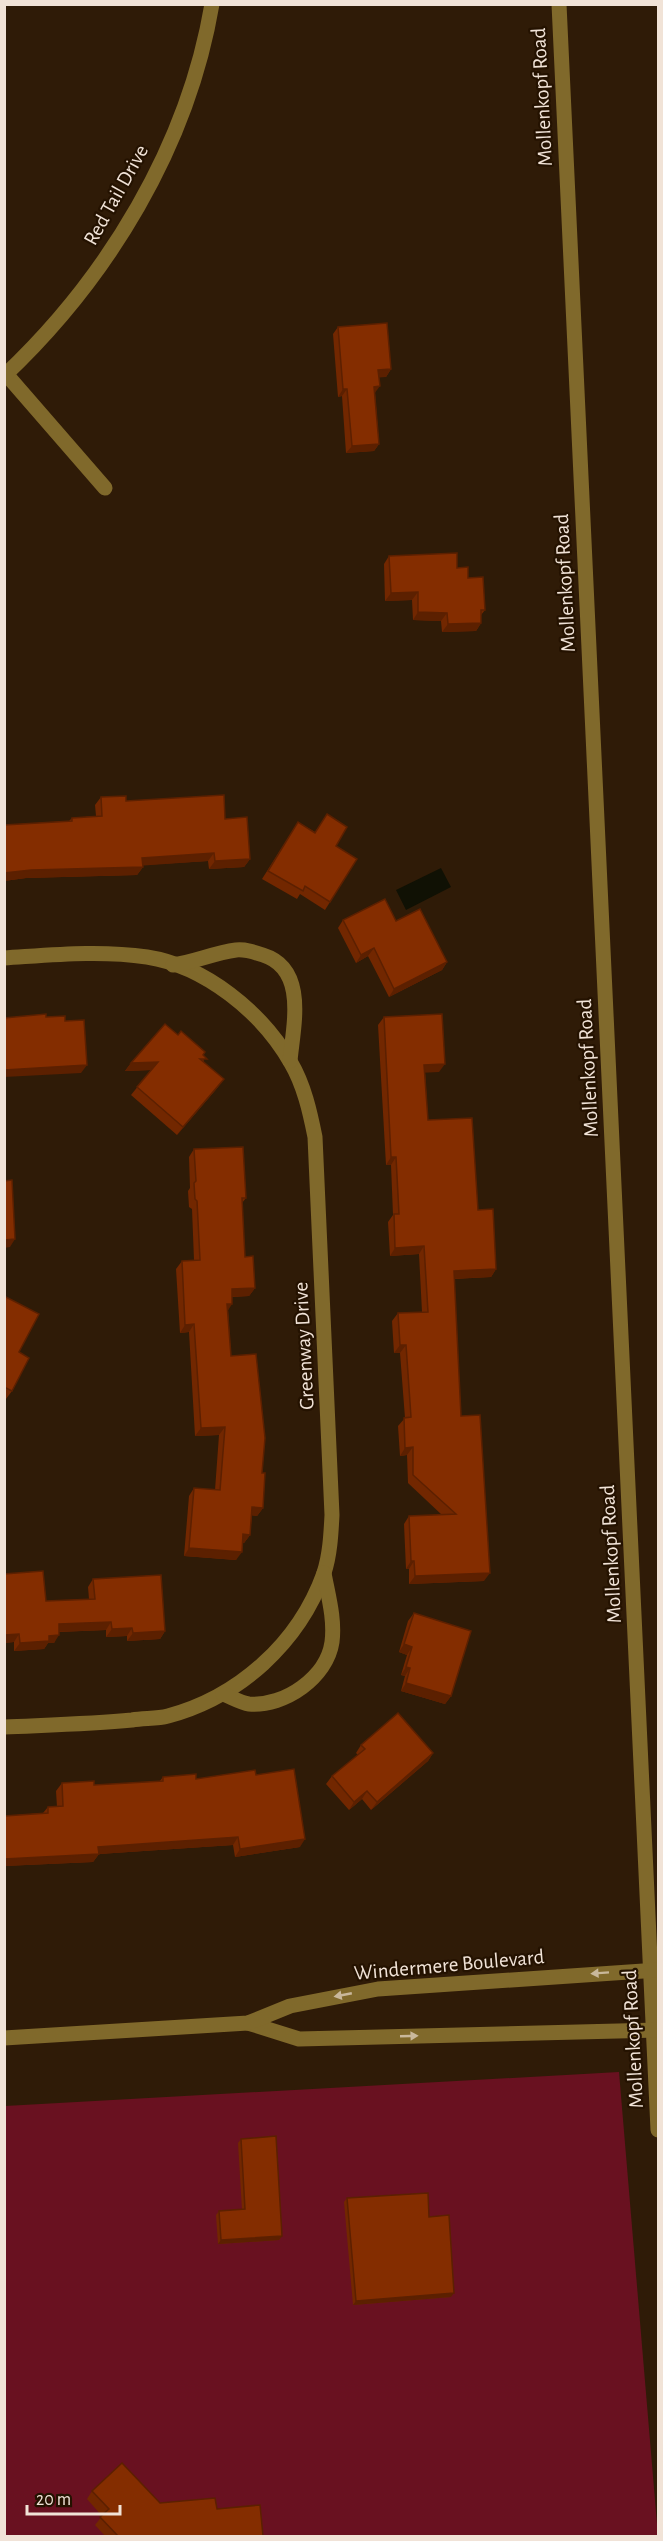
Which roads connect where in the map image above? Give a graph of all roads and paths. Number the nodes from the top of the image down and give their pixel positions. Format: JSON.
{"nodes":[{"id":1,"x":212,"y":4,"type":"edge"},
{"id":2,"x":559,"y":4,"type":"edge"},
{"id":3,"x":5,"y":375,"type":"edge"},
{"id":4,"x":105,"y":488,"type":"dead end"},
{"id":5,"x":4,"y":958,"type":"edge"},
{"id":6,"x":172,"y":965,"type":"junction"},
{"id":7,"x":290,"y":1061,"type":"junction"},
{"id":8,"x":324,"y":1573,"type":"junction"},
{"id":9,"x":223,"y":1694,"type":"junction"},
{"id":10,"x":4,"y":1727,"type":"edge"},
{"id":11,"x":654,"y":1970,"type":"edge"},
{"id":12,"x":248,"y":2023,"type":"junction"},
{"id":13,"x":656,"y":2030,"type":"edge"},
{"id":14,"x":4,"y":2038,"type":"edge"},
{"id":15,"x":658,"y":2130,"type":"edge"}],
"edges":[{"from":1,"to":3,"type":"street","name":"Red Tail Drive"},
{"from":2,"to":11,"type":"street","name":"Mollenkopf Road"},
{"from":3,"to":4,"type":"street"},
{"from":5,"to":6,"type":"street","name":"Greenway Drive"},
{"from":6,"to":7,"type":"street","name":"Greenway Drive"},
{"from":6,"to":7,"type":"street"},
{"from":7,"to":8,"type":"street","name":"Greenway Drive"},
{"from":8,"to":9,"type":"street","name":"Greenway Drive"},
{"from":8,"to":9,"type":"street"},
{"from":9,"to":10,"type":"street","name":"Greenway Drive"},
{"from":11,"to":12,"type":"street","name":"Windermere Boulevard","one_way":true},
{"from":11,"to":13,"type":"street","name":"Mollenkopf Road"},
{"from":12,"to":13,"type":"street","name":"Windermere Boulevard","one_way":true},
{"from":12,"to":14,"type":"street","name":"Windermere Boulevard"},
{"from":13,"to":15,"type":"street","name":"Mollenkopf Road"}]}
